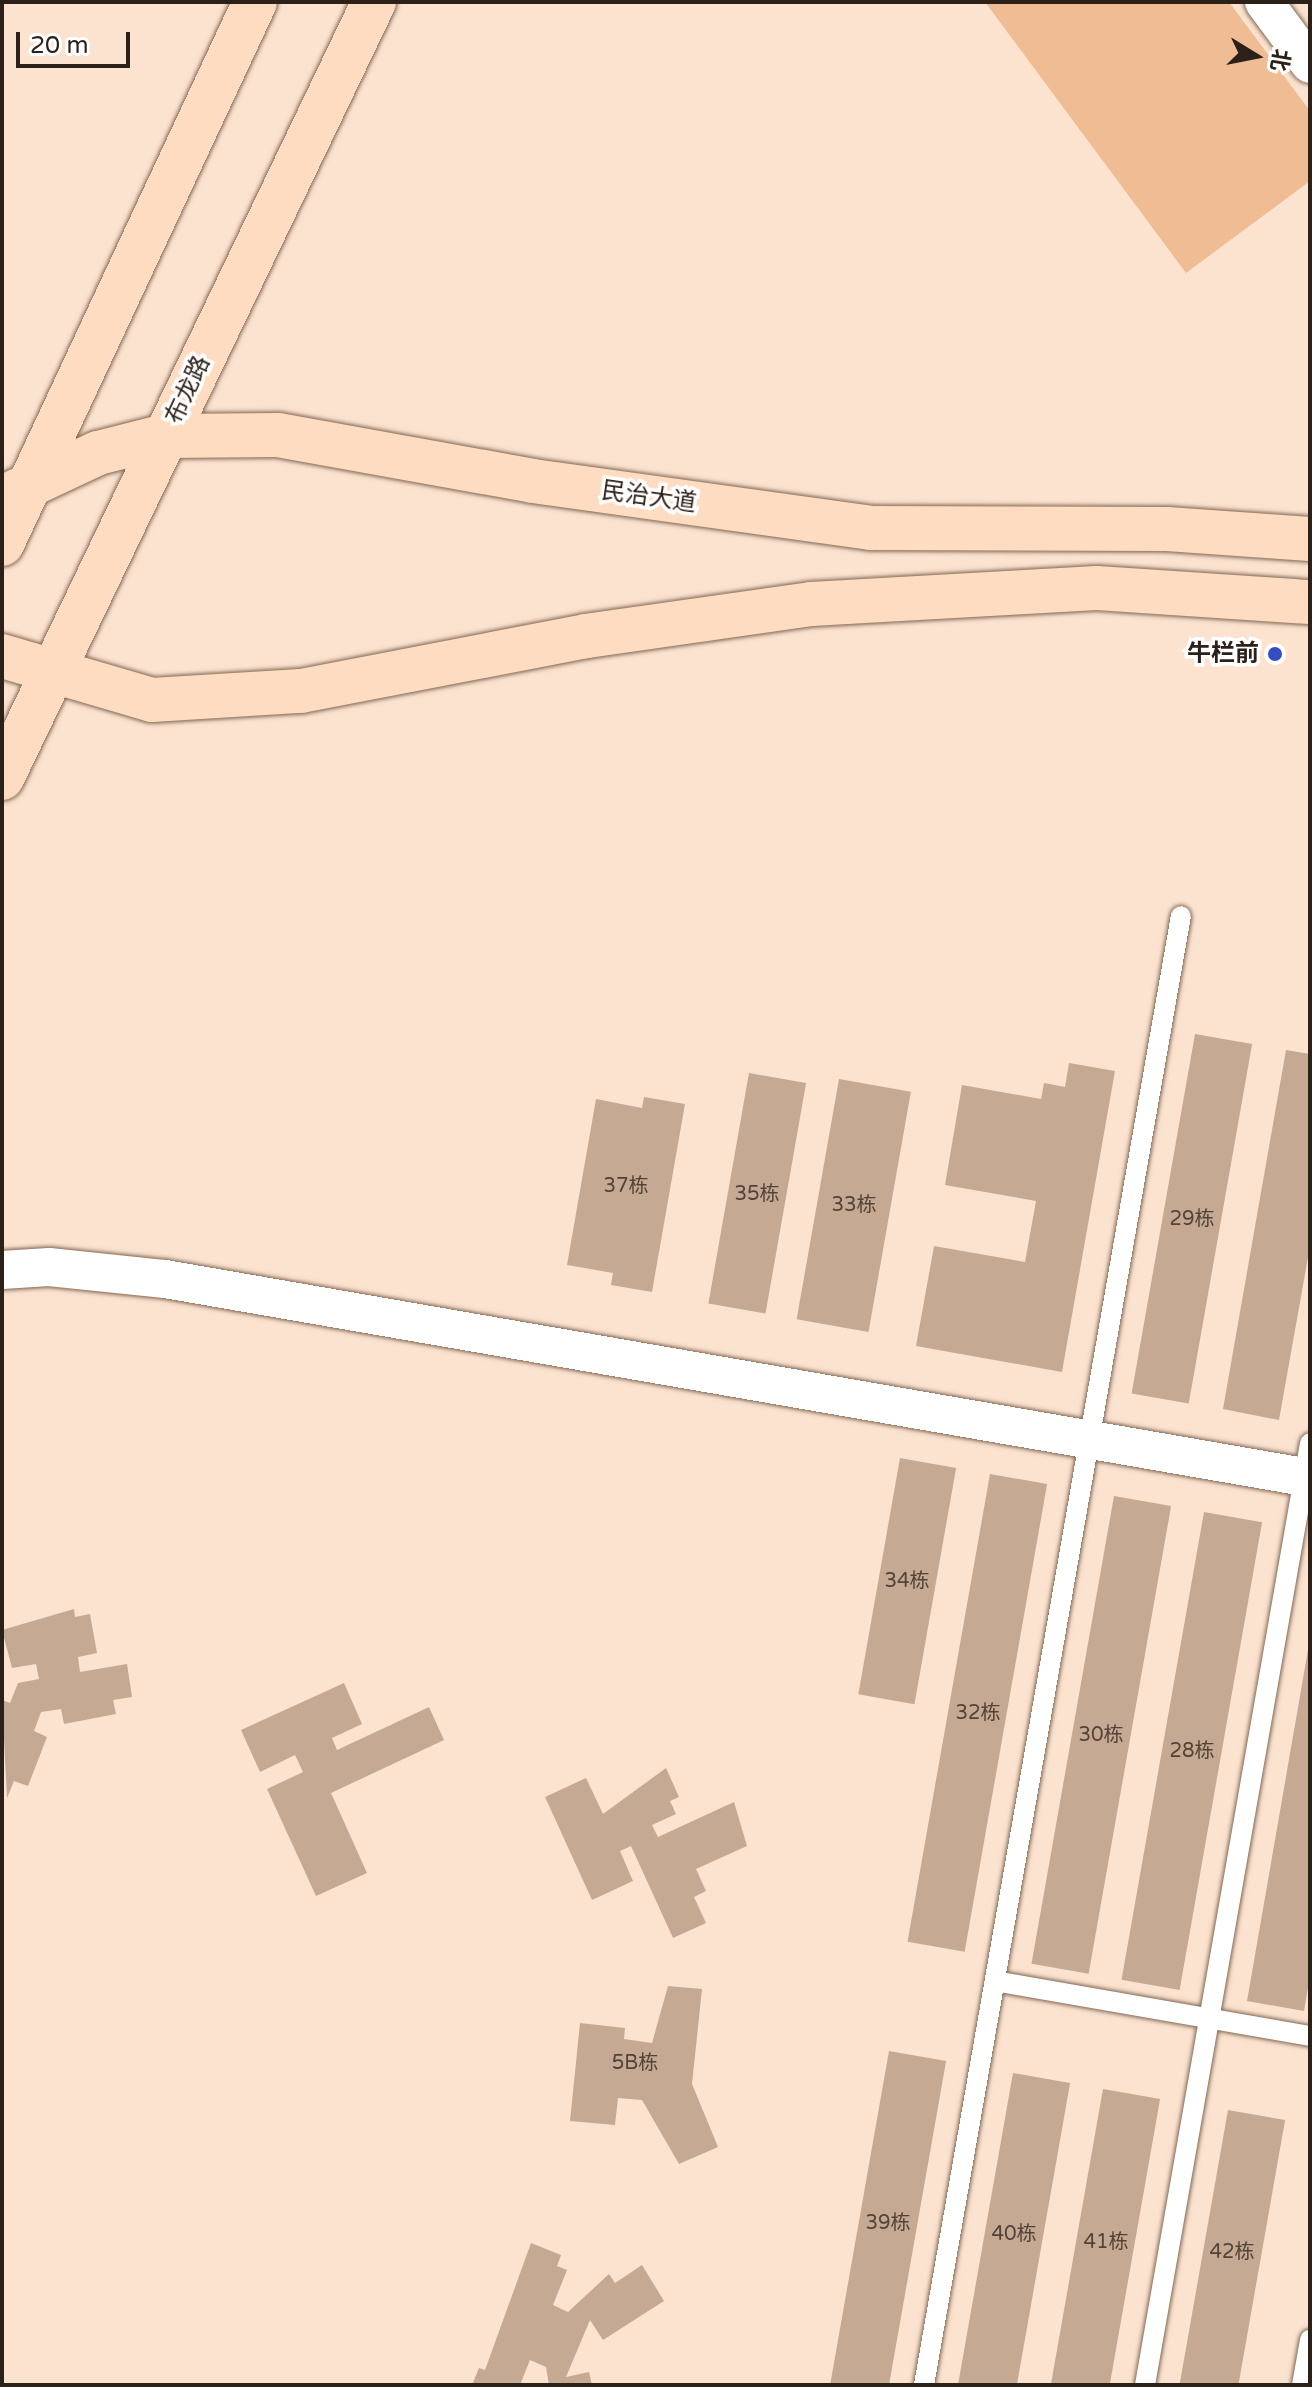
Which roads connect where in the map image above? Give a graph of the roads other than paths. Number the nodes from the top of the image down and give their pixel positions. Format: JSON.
{"nodes":[{"id":1,"x":255,"y":2,"type":"edge"},
{"id":2,"x":374,"y":2,"type":"edge"},
{"id":3,"x":1264,"y":2,"type":"edge"},
{"id":4,"x":1310,"y":64,"type":"edge"},
{"id":5,"x":165,"y":436,"type":"junction"},
{"id":6,"x":16,"y":491,"type":"edge"},
{"id":7,"x":1310,"y":539,"type":"edge"},
{"id":8,"x":2,"y":544,"type":"edge"},
{"id":9,"x":1310,"y":602,"type":"edge"},
{"id":10,"x":2,"y":656,"type":"edge"},
{"id":11,"x":50,"y":676,"type":"junction"},
{"id":12,"x":2,"y":778,"type":"edge"},
{"id":13,"x":1181,"y":916,"type":"dead end"},
{"id":14,"x":2,"y":1270,"type":"edge"},
{"id":15,"x":1090,"y":1439,"type":"junction"},
{"id":16,"x":1308,"y":1466,"type":"edge"},
{"id":17,"x":995,"y":1981,"type":"junction"},
{"id":18,"x":1209,"y":2019,"type":"junction"},
{"id":19,"x":1310,"y":2036,"type":"edge"},
{"id":20,"x":1310,"y":2340,"type":"edge"},
{"id":21,"x":924,"y":2385,"type":"edge"},
{"id":22,"x":1145,"y":2385,"type":"edge"},
{"id":23,"x":1302,"y":2385,"type":"edge"}],
"edges":[{"from":1,"to":6,"type":"main road"},
{"from":2,"to":5,"type":"main road","name":"布龙路"},
{"from":3,"to":4,"type":"street"},
{"from":5,"to":6,"type":"main road","name":"民治大道"},
{"from":5,"to":7,"type":"main road","name":"民治大道"},
{"from":5,"to":11,"type":"main road","name":"布龙路"},
{"from":6,"to":8,"type":"main road"},
{"from":9,"to":11,"type":"main road"},
{"from":10,"to":11,"type":"main road"},
{"from":11,"to":12,"type":"main road","name":"布龙路"},
{"from":13,"to":15,"type":"lane"},
{"from":14,"to":15,"type":"street"},
{"from":15,"to":16,"type":"street"},
{"from":15,"to":17,"type":"lane"},
{"from":16,"to":18,"type":"lane"},
{"from":17,"to":18,"type":"lane"},
{"from":17,"to":21,"type":"lane"},
{"from":18,"to":19,"type":"lane"},
{"from":18,"to":22,"type":"lane"},
{"from":20,"to":23,"type":"lane"}]}
